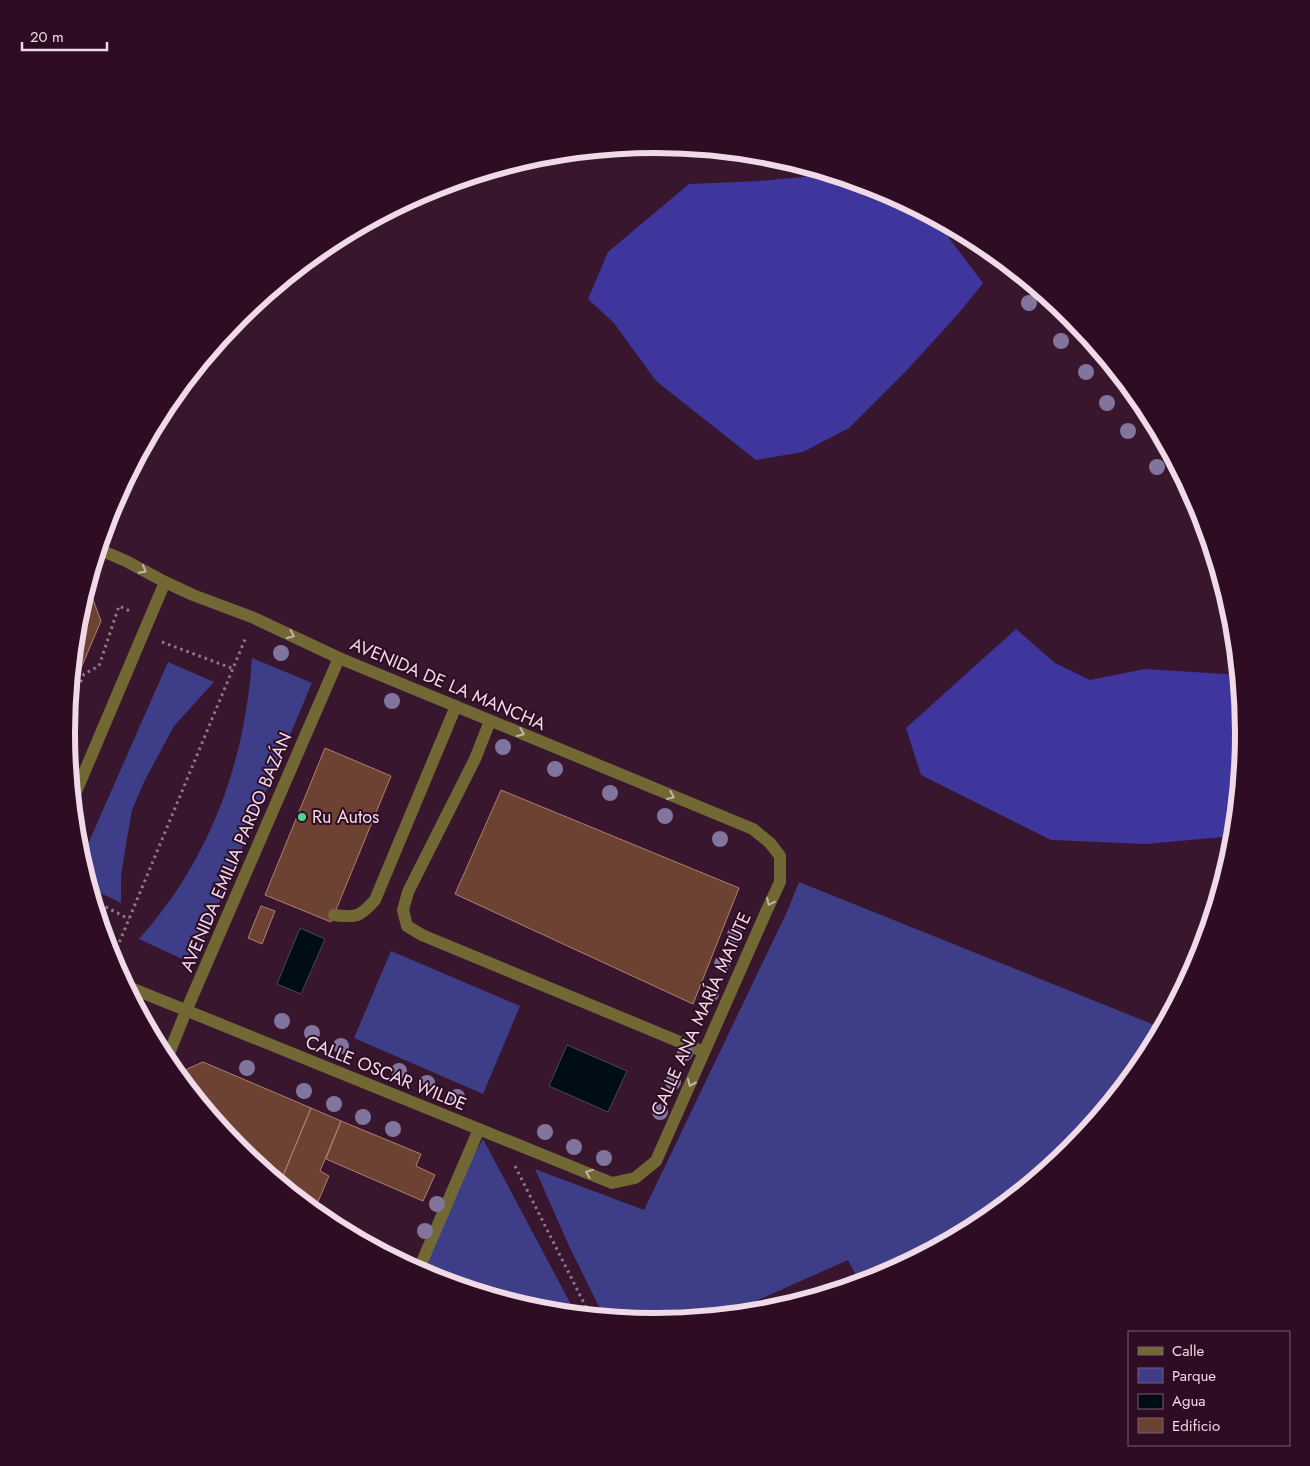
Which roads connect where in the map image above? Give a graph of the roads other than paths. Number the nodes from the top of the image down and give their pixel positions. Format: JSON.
{"nodes":[{"id":1,"x":105,"y":552,"type":"edge"},
{"id":2,"x":166,"y":582,"type":"junction"},
{"id":3,"x":339,"y":658,"type":"junction"},
{"id":4,"x":456,"y":706,"type":"junction"},
{"id":5,"x":490,"y":721,"type":"junction"},
{"id":6,"x":78,"y":788,"type":"edge"},
{"id":7,"x":780,"y":856,"type":"joint"},
{"id":8,"x":334,"y":915,"type":"dead end"},
{"id":9,"x":135,"y":990,"type":"edge"},
{"id":10,"x":186,"y":1011,"type":"junction"},
{"id":11,"x":170,"y":1051,"type":"edge"},
{"id":12,"x":704,"y":1052,"type":"junction"},
{"id":13,"x":479,"y":1129,"type":"junction"},
{"id":14,"x":635,"y":1178,"type":"joint"},
{"id":15,"x":421,"y":1264,"type":"edge"}],
"edges":[{"from":1,"to":2,"type":"street","name":"AVENIDA DE LA MANCHA","one_way":true},
{"from":2,"to":3,"type":"street","name":"AVENIDA DE LA MANCHA","one_way":true},
{"from":2,"to":6,"type":"street"},
{"from":3,"to":4,"type":"street","name":"AVENIDA DE LA MANCHA"},
{"from":3,"to":10,"type":"street","name":"AVENIDA EMILIA PARDO BAZÁN"},
{"from":4,"to":5,"type":"street","name":"AVENIDA DE LA MANCHA"},
{"from":4,"to":8,"type":"street"},
{"from":5,"to":7,"type":"street","name":"AVENIDA DE LA MANCHA","one_way":true},
{"from":5,"to":12,"type":"street"},
{"from":7,"to":12,"type":"street","name":"CALLE ANA MARÍA MATUTE","one_way":true},
{"from":9,"to":10,"type":"street","name":"CALLE OSCAR WILDE"},
{"from":10,"to":11,"type":"street","name":"AVENIDA EMILIA PARDO BAZÁN"},
{"from":10,"to":13,"type":"street","name":"CALLE OSCAR WILDE"},
{"from":12,"to":14,"type":"street","name":"CALLE ANA MARÍA MATUTE","one_way":true},
{"from":14,"to":13,"type":"street","name":"CALLE OSCAR WILDE","one_way":true},
{"from":13,"to":15,"type":"street"}]}
